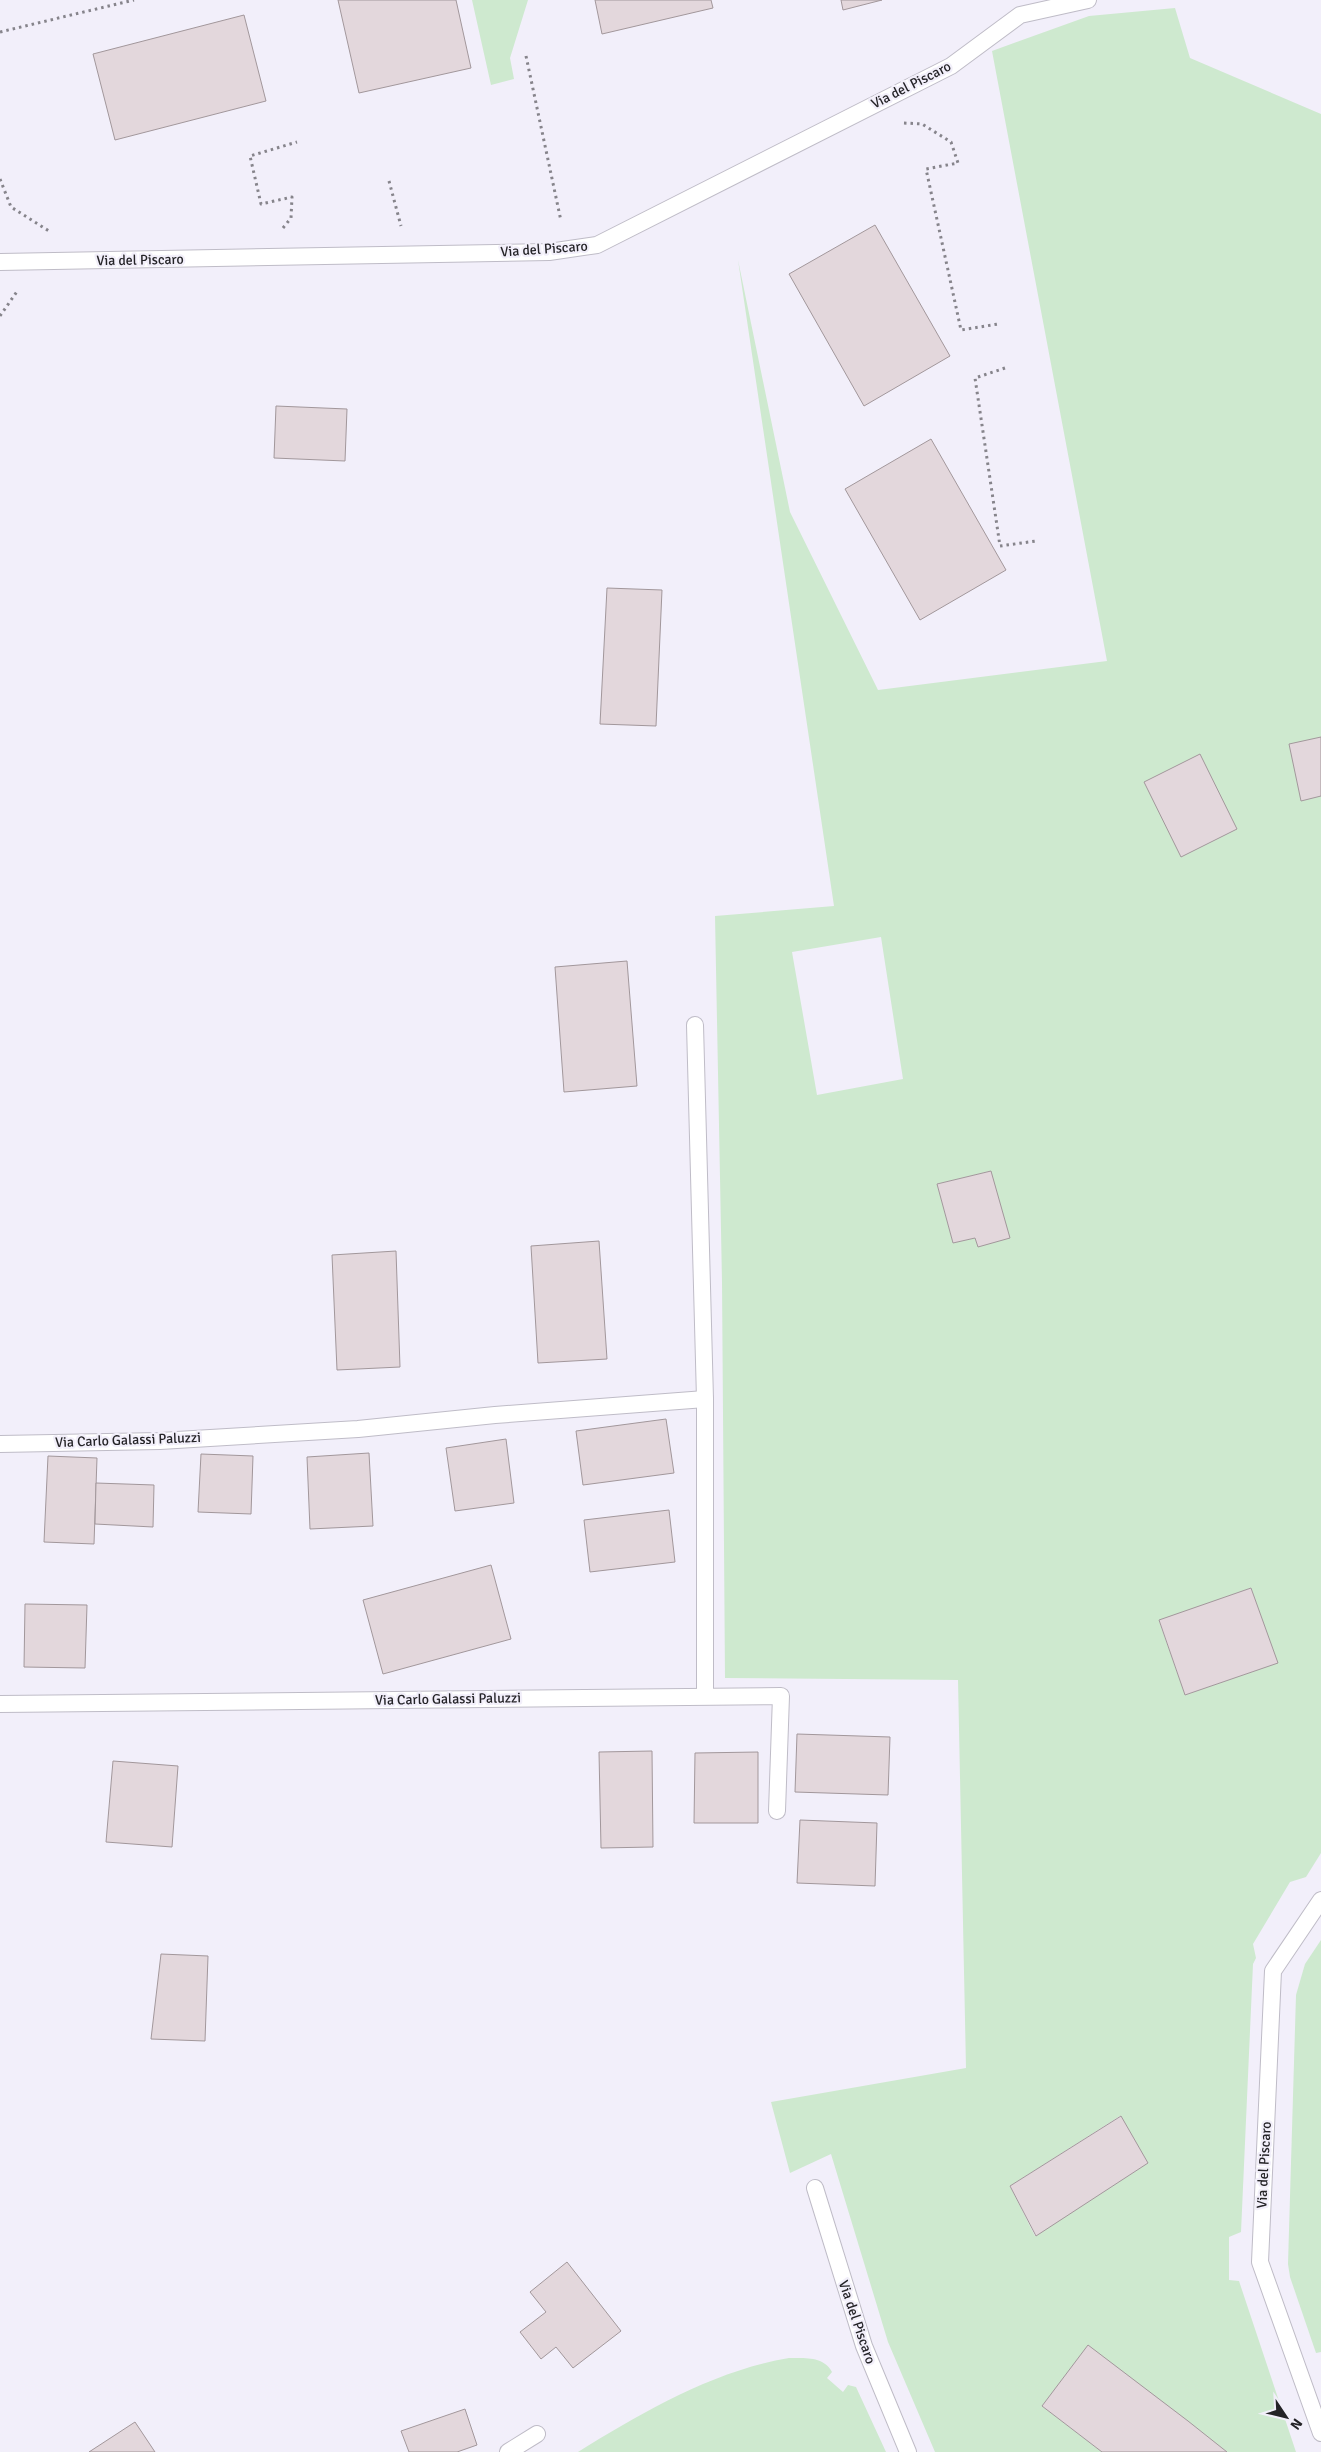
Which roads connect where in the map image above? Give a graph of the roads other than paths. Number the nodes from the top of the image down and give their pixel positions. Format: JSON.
{"nodes":[{"id":1,"x":1088,"y":0,"type":"edge"},
{"id":2,"x":0,"y":262,"type":"edge"},
{"id":3,"x":695,"y":1025,"type":"dead end"},
{"id":4,"x":705,"y":1399,"type":"junction"},
{"id":5,"x":0,"y":1444,"type":"edge"},
{"id":6,"x":704,"y":1696,"type":"junction"},
{"id":7,"x":0,"y":1704,"type":"edge"},
{"id":8,"x":777,"y":1811,"type":"dead end"},
{"id":9,"x":1321,"y":1900,"type":"edge"},
{"id":10,"x":815,"y":2188,"type":"dead end"},
{"id":11,"x":1321,"y":2433,"type":"edge"},
{"id":12,"x":537,"y":2434,"type":"dead end"},
{"id":13,"x":508,"y":2452,"type":"edge"},
{"id":14,"x":908,"y":2452,"type":"edge"}],
"edges":[{"from":1,"to":2,"type":"lane","name":"Via del Piscaro"},
{"from":3,"to":4,"type":"lane"},
{"from":4,"to":5,"type":"lane","name":"Via Carlo Galassi Paluzzi"},
{"from":4,"to":6,"type":"lane"},
{"from":6,"to":7,"type":"lane","name":"Via Carlo Galassi Paluzzi"},
{"from":6,"to":8,"type":"lane","name":"Via Carlo Galassi Paluzzi"},
{"from":9,"to":11,"type":"lane","name":"Via del Piscaro"},
{"from":10,"to":14,"type":"lane","name":"Via del Piscaro"},
{"from":12,"to":13,"type":"lane"}]}
